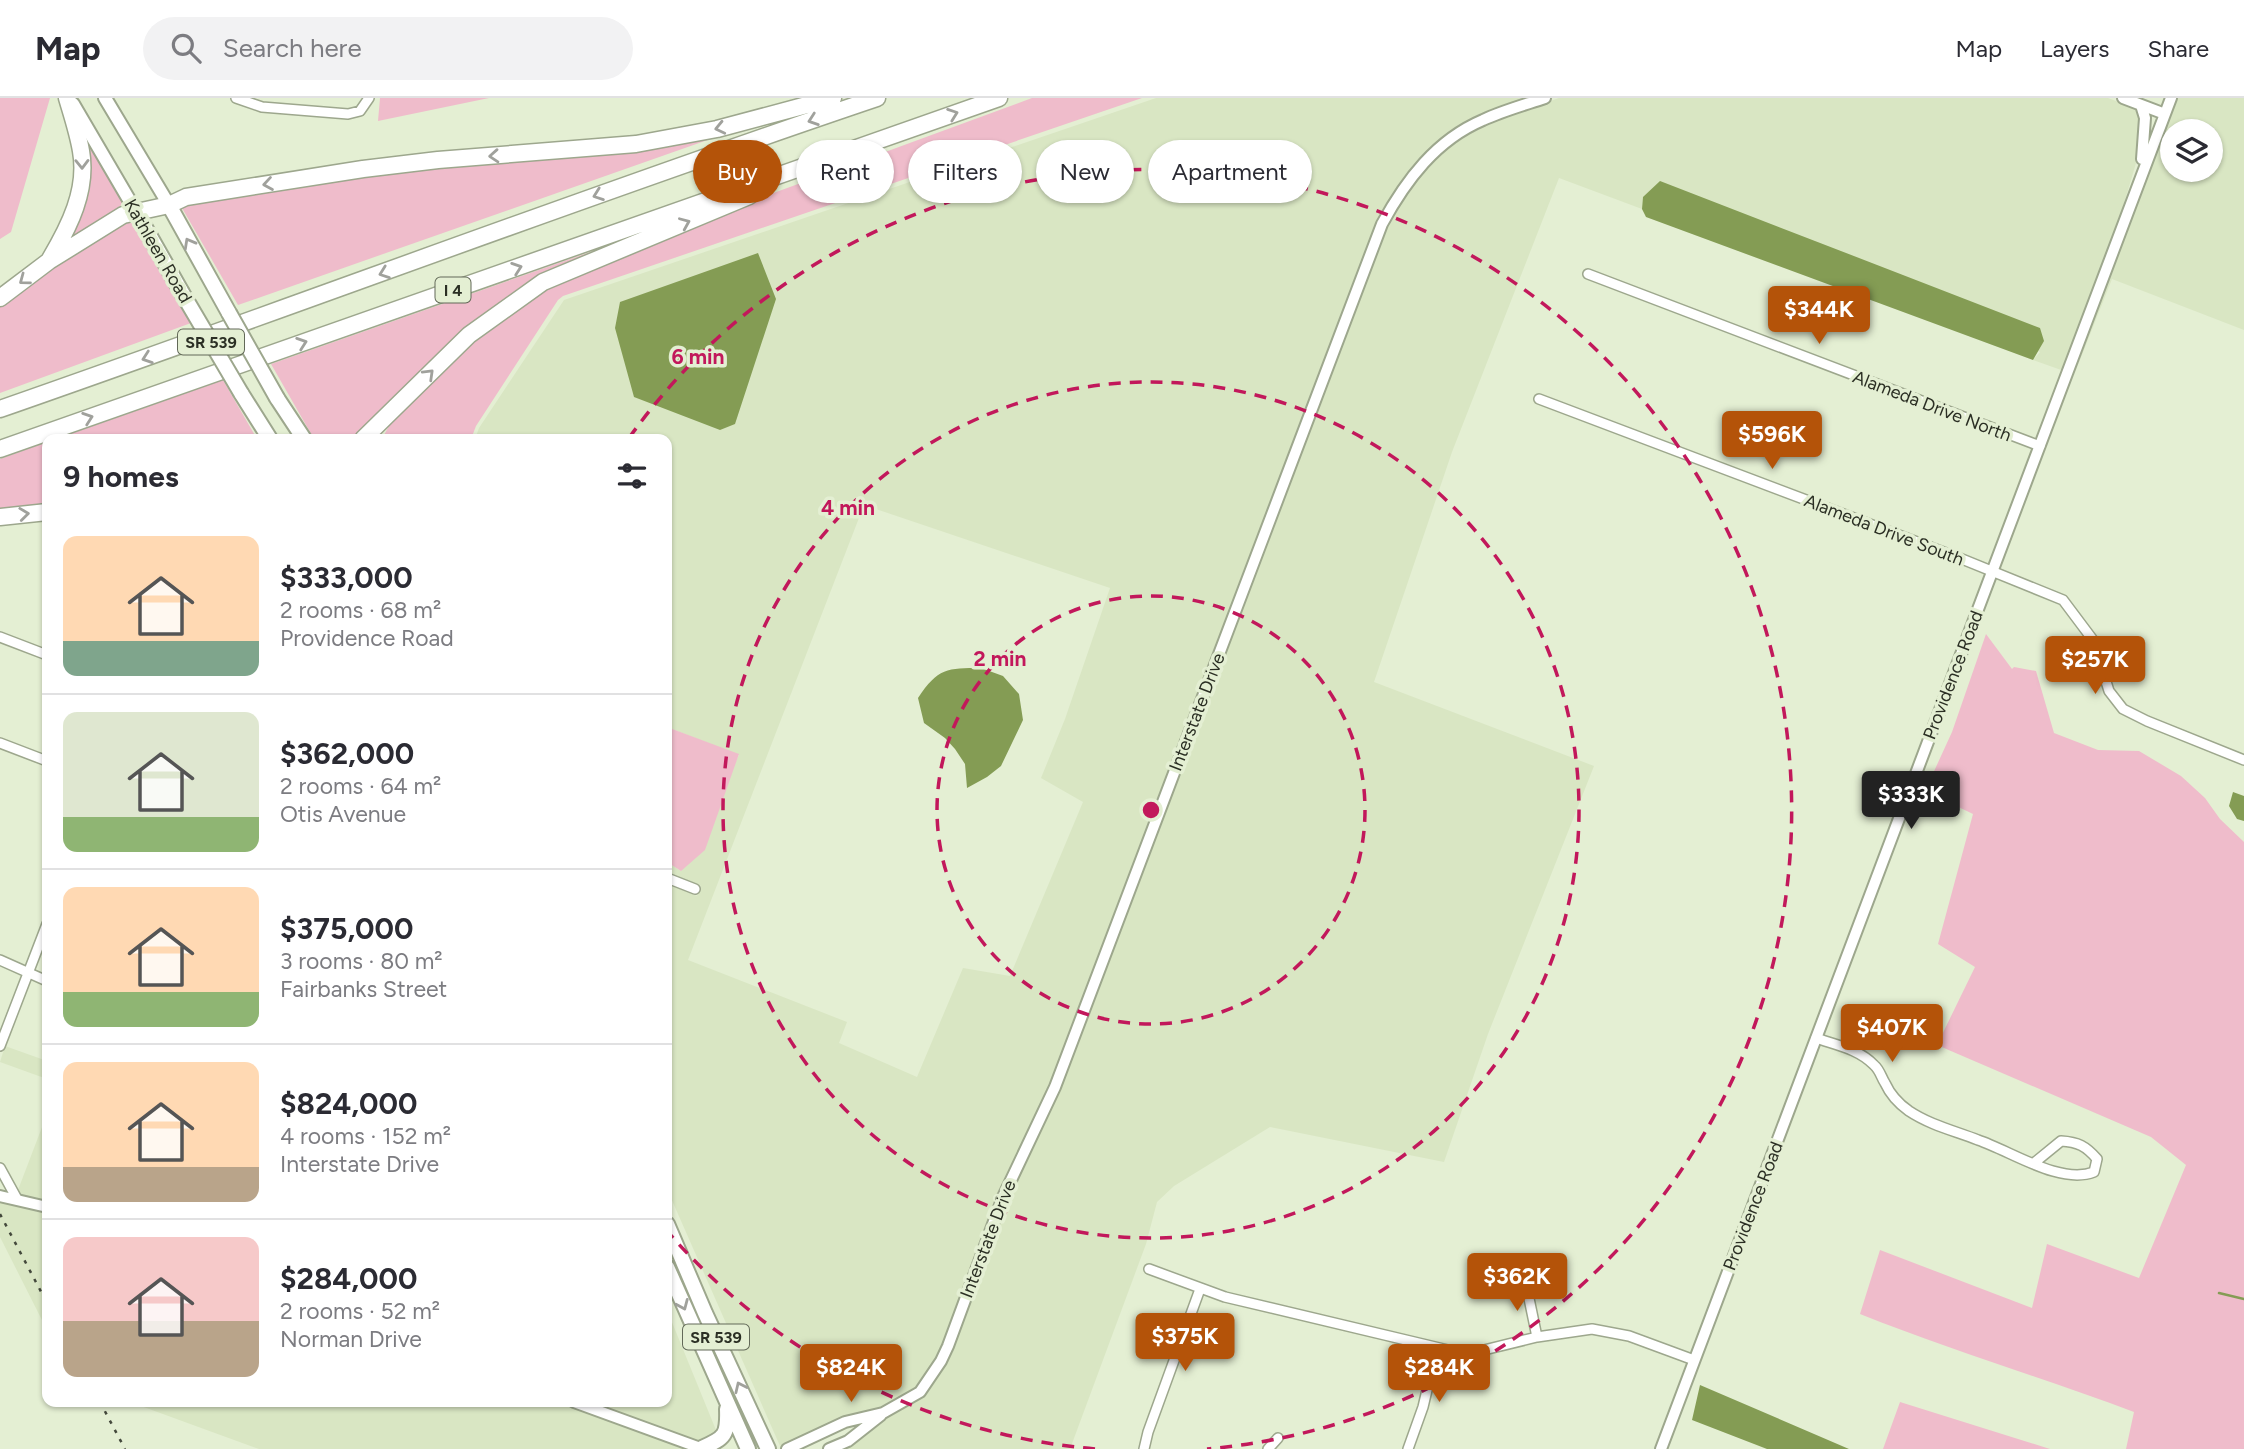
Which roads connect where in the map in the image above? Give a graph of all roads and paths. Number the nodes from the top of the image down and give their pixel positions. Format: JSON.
{"nodes":[{"id":1,"x":68,"y":98,"type":"edge"},
{"id":2,"x":105,"y":98,"type":"edge"},
{"id":3,"x":236,"y":98,"type":"edge"},
{"id":4,"x":369,"y":98,"type":"edge"},
{"id":5,"x":833,"y":98,"type":"edge"},
{"id":6,"x":877,"y":98,"type":"edge"},
{"id":7,"x":999,"y":98,"type":"edge"},
{"id":8,"x":1545,"y":98,"type":"edge"},
{"id":9,"x":2123,"y":98,"type":"edge"},
{"id":10,"x":2171,"y":98,"type":"edge"},
{"id":11,"x":2142,"y":102,"type":"edge"},
{"id":12,"x":2165,"y":114,"type":"junction"},
{"id":13,"x":906,"y":131,"type":"junction"},
{"id":14,"x":2131,"y":202,"type":"junction"},
{"id":15,"x":169,"y":205,"type":"junction"},
{"id":16,"x":135,"y":210,"type":"junction"},
{"id":17,"x":49,"y":261,"type":"junction"},
{"id":18,"x":1588,"y":274,"type":"dead end"},
{"id":19,"x":0,"y":298,"type":"edge"},
{"id":20,"x":1539,"y":399,"type":"dead end"},
{"id":21,"x":394,"y":407,"type":"junction"},
{"id":22,"x":0,"y":409,"type":"edge"},
{"id":23,"x":42,"y":434,"type":"edge"},
{"id":24,"x":43,"y":434,"type":"edge"},
{"id":25,"x":267,"y":434,"type":"edge"},
{"id":26,"x":301,"y":434,"type":"edge"},
{"id":27,"x":367,"y":434,"type":"edge"},
{"id":28,"x":380,"y":434,"type":"edge"},
{"id":29,"x":2040,"y":446,"type":"junction"},
{"id":30,"x":0,"y":449,"type":"edge"},
{"id":31,"x":42,"y":513,"type":"edge"},
{"id":32,"x":0,"y":517,"type":"edge"},
{"id":33,"x":1992,"y":573,"type":"junction"},
{"id":34,"x":0,"y":637,"type":"edge"},
{"id":35,"x":42,"y":653,"type":"edge"},
{"id":36,"x":0,"y":743,"type":"edge"},
{"id":37,"x":42,"y":759,"type":"edge"},
{"id":38,"x":2244,"y":760,"type":"edge"},
{"id":39,"x":672,"y":880,"type":"edge"},
{"id":40,"x":695,"y":889,"type":"dead end"},
{"id":41,"x":42,"y":937,"type":"edge"},
{"id":42,"x":0,"y":960,"type":"edge"},
{"id":43,"x":30,"y":972,"type":"junction"},
{"id":44,"x":42,"y":978,"type":"edge"},
{"id":45,"x":1816,"y":1038,"type":"junction"},
{"id":46,"x":0,"y":1046,"type":"edge"},
{"id":47,"x":2034,"y":1163,"type":"junction"},
{"id":48,"x":0,"y":1168,"type":"edge"},
{"id":49,"x":0,"y":1196,"type":"edge"},
{"id":50,"x":17,"y":1199,"type":"junction"},
{"id":51,"x":42,"y":1206,"type":"edge"},
{"id":52,"x":672,"y":1235,"type":"edge"},
{"id":53,"x":1149,"y":1269,"type":"dead end"},
{"id":54,"x":672,"y":1278,"type":"edge"},
{"id":55,"x":1526,"y":1284,"type":"dead end"},
{"id":56,"x":1200,"y":1289,"type":"junction"},
{"id":57,"x":1537,"y":1337,"type":"junction"},
{"id":58,"x":1437,"y":1348,"type":"junction"},
{"id":59,"x":1694,"y":1360,"type":"junction"},
{"id":60,"x":726,"y":1401,"type":"junction"},
{"id":61,"x":588,"y":1407,"type":"edge"},
{"id":62,"x":883,"y":1413,"type":"junction"},
{"id":63,"x":1278,"y":1438,"type":"dead end"},
{"id":64,"x":702,"y":1449,"type":"edge"},
{"id":65,"x":748,"y":1449,"type":"edge"},
{"id":66,"x":768,"y":1449,"type":"edge"},
{"id":67,"x":787,"y":1449,"type":"edge"},
{"id":68,"x":829,"y":1449,"type":"edge"},
{"id":69,"x":1144,"y":1449,"type":"edge"},
{"id":70,"x":1268,"y":1449,"type":"edge"},
{"id":71,"x":1408,"y":1449,"type":"edge"},
{"id":72,"x":1661,"y":1449,"type":"edge"}],
"edges":[{"from":1,"to":16,"type":"main road","name":"Kathleen Road","number":"SR 539"},
{"from":1,"to":17,"type":"highway","one_way":true},
{"from":2,"to":15,"type":"main road","name":"Kathleen Road","number":"SR 539"},
{"from":3,"to":4,"type":"street"},
{"from":5,"to":15,"type":"highway","one_way":true},
{"from":6,"to":22,"type":"highway","number":"I 4","one_way":true},
{"from":13,"to":7,"type":"highway","number":"I 4","one_way":true},
{"from":8,"to":62,"type":"street","name":"Interstate Drive"},
{"from":9,"to":11,"type":"street"},
{"from":10,"to":12,"type":"street","name":"Providence Road"},
{"from":11,"to":12,"type":"street"},
{"from":11,"to":14,"type":"street"},
{"from":12,"to":14,"type":"street","name":"Providence Road"},
{"from":21,"to":13,"type":"highway","one_way":true},
{"from":24,"to":13,"type":"highway","number":"I 4","one_way":true},
{"from":14,"to":29,"type":"street","name":"Providence Road"},
{"from":15,"to":16,"type":"highway"},
{"from":26,"to":15,"type":"main road","name":"Kathleen Road","number":"SR 539","one_way":true,"bridge":true},
{"from":16,"to":17,"type":"highway"},
{"from":16,"to":25,"type":"main road","name":"Kathleen Road","number":"SR 539","bridge":true},
{"from":17,"to":19,"type":"highway","one_way":true},
{"from":18,"to":29,"type":"street","name":"Alameda Drive North"},
{"from":20,"to":33,"type":"street","name":"Alameda Drive South"},
{"from":21,"to":27,"type":"highway"},
{"from":21,"to":28,"type":"highway"},
{"from":30,"to":23,"type":"highway","number":"I 4","one_way":true},
{"from":29,"to":33,"type":"street","name":"Providence Road"},
{"from":32,"to":31,"type":"highway","one_way":true},
{"from":33,"to":38,"type":"street","name":"Alameda Drive South"},
{"from":33,"to":45,"type":"street","name":"Providence Road"},
{"from":34,"to":35,"type":"street"},
{"from":36,"to":37,"type":"street"},
{"from":39,"to":40,"type":"street"},
{"from":41,"to":43,"type":"street"},
{"from":42,"to":43,"type":"street"},
{"from":43,"to":44,"type":"street"},
{"from":43,"to":46,"type":"street"},
{"from":45,"to":47,"type":"street"},
{"from":45,"to":59,"type":"street","name":"Providence Road"},
{"from":47,"to":47,"type":"street"},
{"from":48,"to":50,"type":"street"},
{"from":49,"to":50,"type":"street"},
{"from":50,"to":51,"type":"street"},
{"from":66,"to":52,"type":"main road","number":"SR 539","one_way":true},
{"from":53,"to":56,"type":"street"},
{"from":54,"to":60,"type":"main road","number":"SR 539","one_way":true},
{"from":55,"to":57,"type":"street"},
{"from":56,"to":58,"type":"street"},
{"from":56,"to":69,"type":"street"},
{"from":57,"to":58,"type":"street"},
{"from":57,"to":59,"type":"street"},
{"from":58,"to":71,"type":"street"},
{"from":59,"to":72,"type":"street","name":"Providence Road"},
{"from":60,"to":64,"type":"main road"},
{"from":60,"to":65,"type":"main road","number":"SR 539"},
{"from":61,"to":64,"type":"street"},
{"from":62,"to":67,"type":"street","name":"Interstate Drive"},
{"from":62,"to":68,"type":"street","name":"Interstate Drive"},
{"from":63,"to":70,"type":"street"}]}
